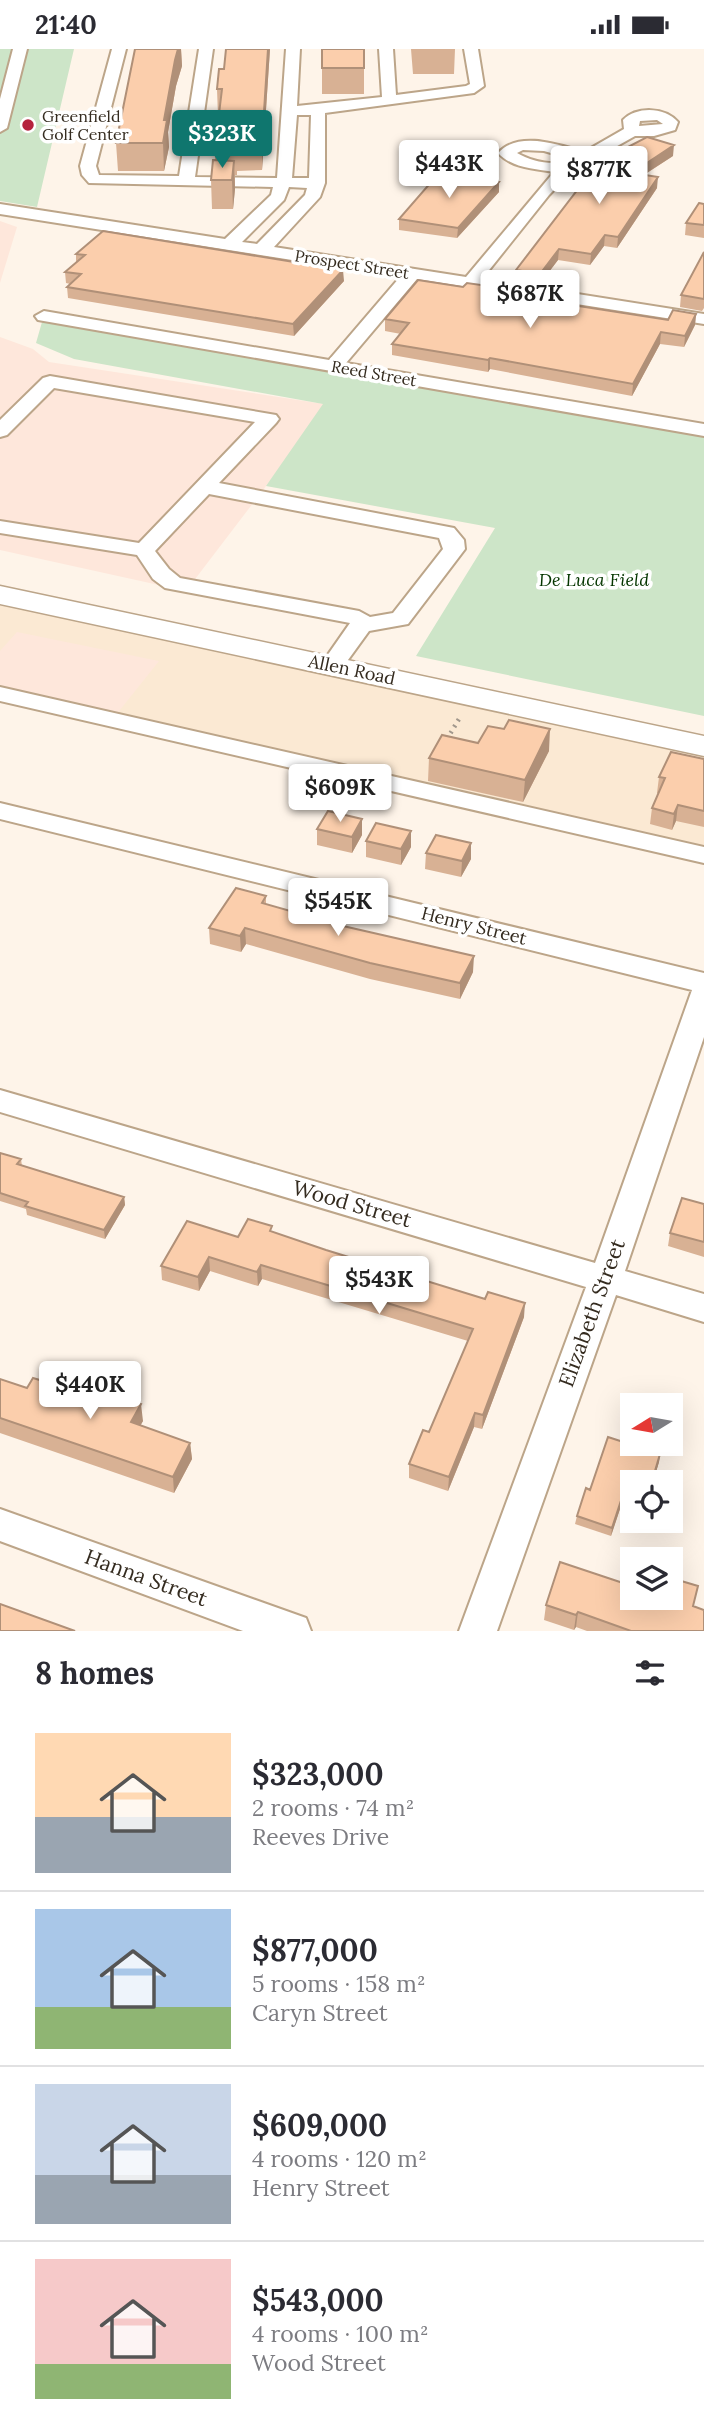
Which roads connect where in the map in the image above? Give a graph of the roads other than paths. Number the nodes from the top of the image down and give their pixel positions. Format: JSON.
{"nodes":[{"id":1,"x":20,"y":49,"type":"edge"},
{"id":2,"x":119,"y":49,"type":"edge"},
{"id":3,"x":206,"y":49,"type":"edge"},
{"id":4,"x":293,"y":49,"type":"edge"},
{"id":5,"x":386,"y":49,"type":"edge"},
{"id":6,"x":471,"y":49,"type":"edge"},
{"id":7,"x":389,"y":101,"type":"junction"},
{"id":8,"x":290,"y":110,"type":"junction"},
{"id":9,"x":318,"y":110,"type":"junction"},
{"id":10,"x":0,"y":128,"type":"edge"},
{"id":11,"x":632,"y":131,"type":"dead end"},
{"id":12,"x":584,"y":156,"type":"junction"},
{"id":13,"x":565,"y":169,"type":"junction"},
{"id":14,"x":186,"y":181,"type":"junction"},
{"id":15,"x":284,"y":181,"type":"junction"},
{"id":16,"x":317,"y":183,"type":"junction"},
{"id":17,"x":0,"y":209,"type":"edge"},
{"id":18,"x":229,"y":245,"type":"junction"},
{"id":19,"x":261,"y":250,"type":"junction"},
{"id":20,"x":412,"y":274,"type":"junction"},
{"id":21,"x":470,"y":283,"type":"junction"},
{"id":22,"x":44,"y":316,"type":"dead end"},
{"id":23,"x":704,"y":319,"type":"edge"},
{"id":24,"x":333,"y":366,"type":"junction"},
{"id":25,"x":704,"y":430,"type":"edge"},
{"id":26,"x":0,"y":431,"type":"edge"},
{"id":27,"x":205,"y":487,"type":"junction"},
{"id":28,"x":0,"y":527,"type":"edge"},
{"id":29,"x":144,"y":550,"type":"junction"},
{"id":30,"x":0,"y":595,"type":"edge"},
{"id":31,"x":362,"y":625,"type":"junction"},
{"id":32,"x":332,"y":666,"type":"junction"},
{"id":33,"x":0,"y":694,"type":"edge"},
{"id":34,"x":704,"y":746,"type":"edge"},
{"id":35,"x":0,"y":811,"type":"edge"},
{"id":36,"x":704,"y":855,"type":"edge"},
{"id":37,"x":704,"y":983,"type":"edge"},
{"id":38,"x":704,"y":994,"type":"edge"},
{"id":39,"x":0,"y":1101,"type":"edge"},
{"id":40,"x":606,"y":1278,"type":"junction"},
{"id":41,"x":704,"y":1308,"type":"edge"},
{"id":42,"x":0,"y":1525,"type":"edge"},
{"id":43,"x":292,"y":1631,"type":"edge"},
{"id":44,"x":478,"y":1631,"type":"edge"}],
"edges":[{"from":1,"to":10,"type":"street"},
{"from":2,"to":14,"type":"street"},
{"from":3,"to":14,"type":"street"},
{"from":4,"to":8,"type":"street"},
{"from":5,"to":7,"type":"street"},
{"from":6,"to":7,"type":"street"},
{"from":7,"to":9,"type":"street"},
{"from":8,"to":9,"type":"street"},
{"from":8,"to":15,"type":"street"},
{"from":9,"to":16,"type":"street"},
{"from":11,"to":12,"type":"street"},
{"from":12,"to":13,"type":"street"},
{"from":12,"to":13,"type":"street"},
{"from":13,"to":21,"type":"street"},
{"from":14,"to":15,"type":"street"},
{"from":15,"to":16,"type":"street"},
{"from":15,"to":18,"type":"street"},
{"from":16,"to":19,"type":"street"},
{"from":17,"to":18,"type":"street","name":"Prospect Street"},
{"from":18,"to":19,"type":"street","name":"Prospect Street"},
{"from":19,"to":20,"type":"street","name":"Prospect Street"},
{"from":20,"to":21,"type":"street","name":"Prospect Street"},
{"from":20,"to":24,"type":"street"},
{"from":21,"to":23,"type":"street","name":"Prospect Street"},
{"from":22,"to":24,"type":"street","name":"Reed Street"},
{"from":24,"to":25,"type":"street","name":"Reed Street"},
{"from":26,"to":27,"type":"street"},
{"from":27,"to":29,"type":"street"},
{"from":27,"to":31,"type":"street"},
{"from":28,"to":29,"type":"street"},
{"from":29,"to":31,"type":"street"},
{"from":30,"to":32,"type":"main road","name":"Allen Road"},
{"from":31,"to":32,"type":"street"},
{"from":32,"to":34,"type":"main road","name":"Allen Road"},
{"from":33,"to":36,"type":"street"},
{"from":35,"to":37,"type":"street","name":"Henry Street"},
{"from":38,"to":40,"type":"street","name":"Elizabeth Street"},
{"from":39,"to":40,"type":"street","name":"Wood Street"},
{"from":40,"to":41,"type":"street","name":"Wood Street"},
{"from":40,"to":44,"type":"street","name":"Elizabeth Street"},
{"from":42,"to":43,"type":"street","name":"Hanna Street"}]}
